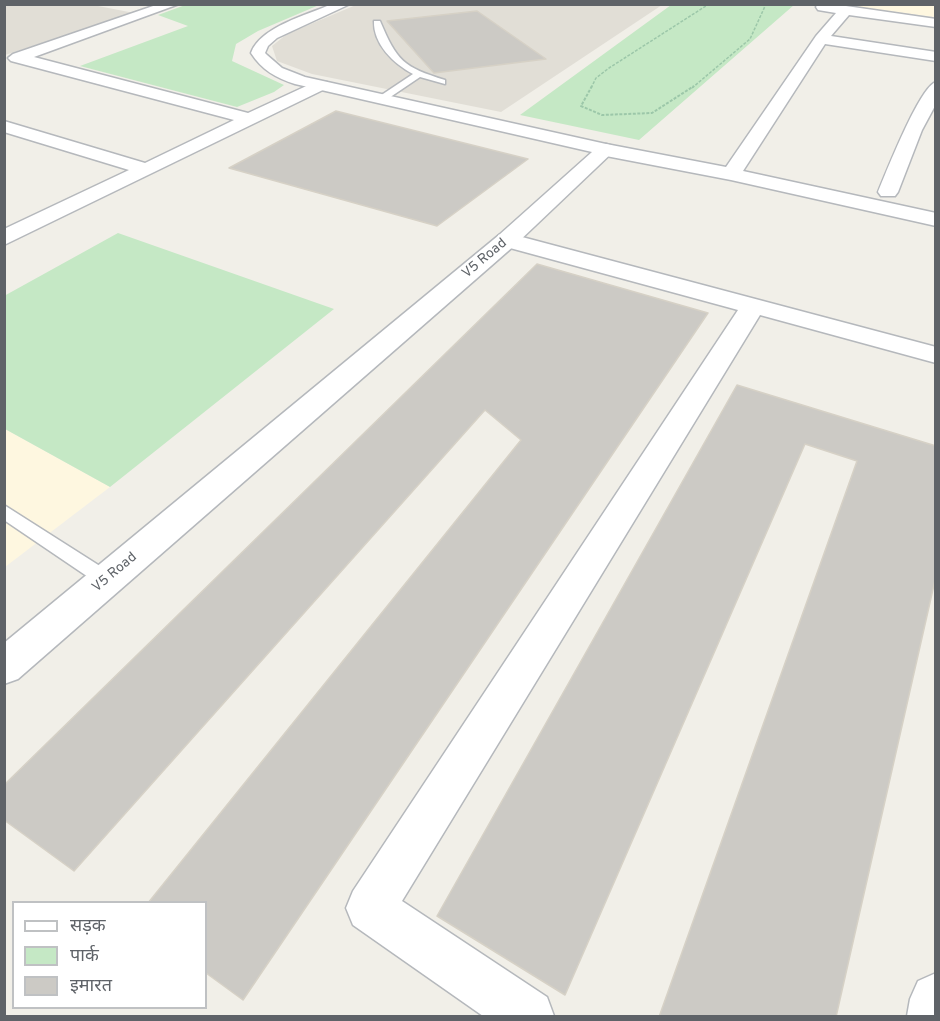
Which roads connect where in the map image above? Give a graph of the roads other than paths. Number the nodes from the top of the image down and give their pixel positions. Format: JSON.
{"nodes":[{"id":1,"x":136,"y":4,"type":"edge"},
{"id":2,"x":344,"y":4,"type":"edge"},
{"id":3,"x":824,"y":4,"type":"edge"},
{"id":4,"x":166,"y":7,"type":"edge"},
{"id":5,"x":846,"y":10,"type":"junction"},
{"id":6,"x":376,"y":23,"type":"dead end"},
{"id":7,"x":936,"y":23,"type":"edge"},
{"id":8,"x":821,"y":39,"type":"junction"},
{"id":9,"x":936,"y":57,"type":"edge"},
{"id":10,"x":11,"y":59,"type":"edge"},
{"id":11,"x":418,"y":75,"type":"junction"},
{"id":12,"x":442,"y":82,"type":"dead end"},
{"id":13,"x":321,"y":85,"type":"junction"},
{"id":14,"x":936,"y":87,"type":"edge"},
{"id":15,"x":380,"y":100,"type":"junction"},
{"id":16,"x":249,"y":118,"type":"junction"},
{"id":17,"x":7,"y":129,"type":"edge"},
{"id":18,"x":913,"y":130,"type":"junction"},
{"id":19,"x":936,"y":134,"type":"edge"},
{"id":20,"x":606,"y":150,"type":"junction"},
{"id":21,"x":146,"y":169,"type":"junction"},
{"id":22,"x":731,"y":174,"type":"junction"},
{"id":23,"x":888,"y":192,"type":"dead end"},
{"id":24,"x":936,"y":220,"type":"edge"},
{"id":25,"x":4,"y":238,"type":"edge"},
{"id":26,"x":507,"y":240,"type":"junction"},
{"id":27,"x":753,"y":306,"type":"junction"},
{"id":28,"x":936,"y":355,"type":"edge"},
{"id":29,"x":4,"y":511,"type":"edge"},
{"id":30,"x":107,"y":580,"type":"junction"},
{"id":31,"x":4,"y":667,"type":"edge"},
{"id":32,"x":936,"y":999,"type":"edge"},
{"id":33,"x":528,"y":1017,"type":"edge"},
{"id":34,"x":933,"y":1017,"type":"edge"}],
"edges":[{"from":1,"to":4,"type":"street"},
{"from":2,"to":13,"type":"street"},
{"from":3,"to":5,"type":"street"},
{"from":4,"to":10,"type":"street"},
{"from":5,"to":7,"type":"street"},
{"from":5,"to":8,"type":"street"},
{"from":6,"to":11,"type":"lane"},
{"from":8,"to":9,"type":"street"},
{"from":8,"to":22,"type":"street"},
{"from":10,"to":16,"type":"street"},
{"from":11,"to":12,"type":"lane"},
{"from":11,"to":15,"type":"lane"},
{"from":13,"to":15,"type":"street"},
{"from":13,"to":16,"type":"street"},
{"from":14,"to":18,"type":"street"},
{"from":15,"to":20,"type":"street"},
{"from":16,"to":21,"type":"street"},
{"from":17,"to":21,"type":"street"},
{"from":18,"to":19,"type":"street"},
{"from":18,"to":23,"type":"street"},
{"from":20,"to":22,"type":"street"},
{"from":20,"to":26,"type":"street","name":"V5 Road"},
{"from":21,"to":25,"type":"street"},
{"from":22,"to":24,"type":"street"},
{"from":26,"to":27,"type":"street"},
{"from":26,"to":30,"type":"street","name":"V5 Road"},
{"from":27,"to":28,"type":"street"},
{"from":27,"to":33,"type":"street"},
{"from":29,"to":30,"type":"lane"},
{"from":30,"to":31,"type":"street","name":"V5 Road"},
{"from":32,"to":34,"type":"street"}]}
